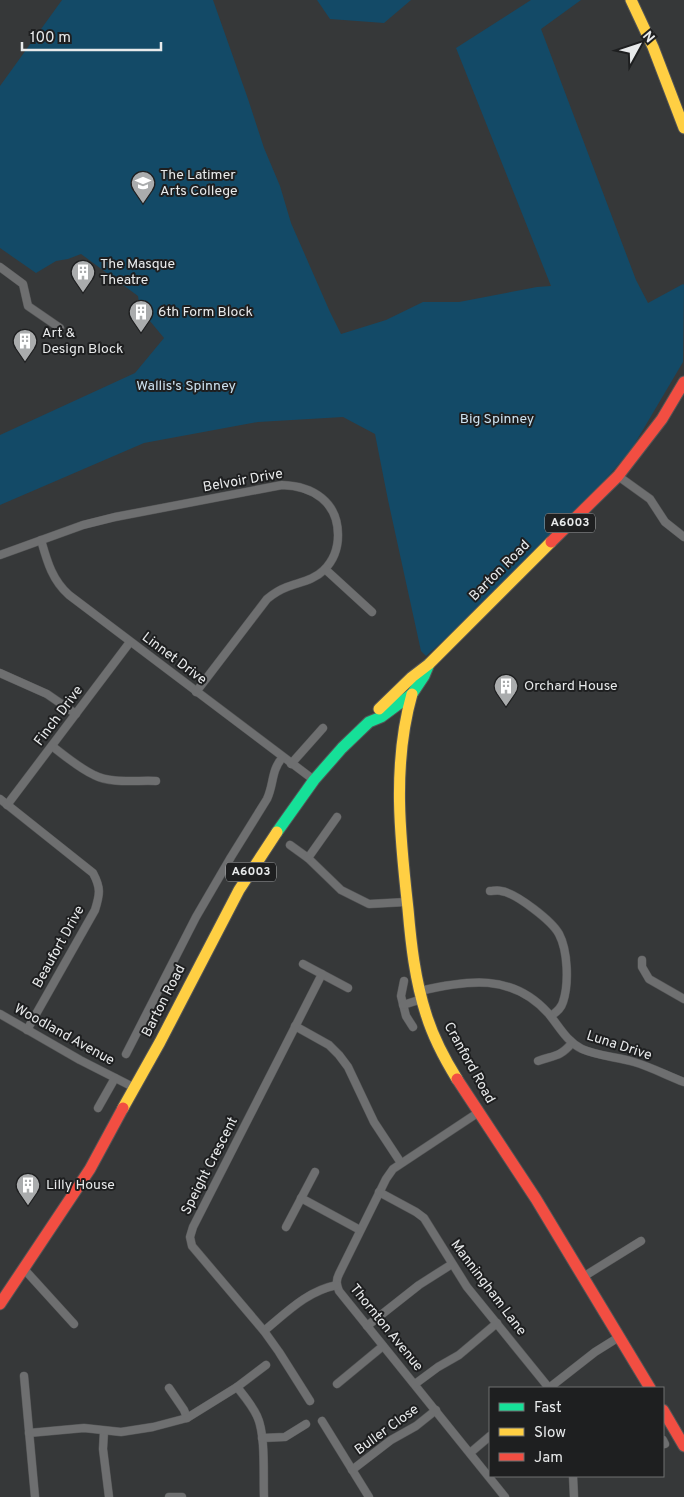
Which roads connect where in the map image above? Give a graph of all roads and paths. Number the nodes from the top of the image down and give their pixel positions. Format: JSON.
{"nodes":[{"id":1,"x":631,"y":0,"type":"edge"},
{"id":2,"x":684,"y":128,"type":"edge"},
{"id":3,"x":684,"y":139,"type":"edge"},
{"id":4,"x":0,"y":267,"type":"edge"},
{"id":5,"x":60,"y":328,"type":"dead end"},
{"id":6,"x":684,"y":382,"type":"edge"},
{"id":7,"x":618,"y":476,"type":"junction"},
{"id":8,"x":684,"y":536,"type":"edge"},
{"id":9,"x":41,"y":540,"type":"junction"},
{"id":10,"x":0,"y":555,"type":"edge"},
{"id":11,"x":325,"y":569,"type":"junction"},
{"id":12,"x":372,"y":612,"type":"dead end"},
{"id":13,"x":130,"y":642,"type":"junction"},
{"id":14,"x":429,"y":664,"type":"junction"},
{"id":15,"x":0,"y":673,"type":"edge"},
{"id":16,"x":196,"y":692,"type":"junction"},
{"id":17,"x":401,"y":701,"type":"junction"},
{"id":18,"x":76,"y":714,"type":"junction"},
{"id":19,"x":323,"y":728,"type":"dead end"},
{"id":20,"x":52,"y":746,"type":"junction"},
{"id":21,"x":282,"y":758,"type":"junction"},
{"id":22,"x":291,"y":764,"type":"junction"},
{"id":23,"x":314,"y":780,"type":"junction"},
{"id":24,"x":156,"y":781,"type":"dead end"},
{"id":25,"x":0,"y":799,"type":"edge"},
{"id":26,"x":7,"y":805,"type":"junction"},
{"id":27,"x":337,"y":817,"type":"dead end"},
{"id":28,"x":290,"y":846,"type":"dead end"},
{"id":29,"x":308,"y":858,"type":"junction"},
{"id":30,"x":490,"y":891,"type":"dead end"},
{"id":31,"x":406,"y":902,"type":"junction"},
{"id":32,"x":642,"y":960,"type":"dead end"},
{"id":33,"x":303,"y":964,"type":"dead end"},
{"id":34,"x":322,"y":974,"type":"junction"},
{"id":35,"x":404,"y":981,"type":"dead end"},
{"id":36,"x":348,"y":988,"type":"dead end"},
{"id":37,"x":421,"y":995,"type":"junction"},
{"id":38,"x":684,"y":999,"type":"edge"},
{"id":39,"x":403,"y":1005,"type":"junction"},
{"id":40,"x":0,"y":1014,"type":"edge"},
{"id":41,"x":551,"y":1016,"type":"junction"},
{"id":42,"x":295,"y":1026,"type":"junction"},
{"id":43,"x":413,"y":1027,"type":"dead end"},
{"id":44,"x":27,"y":1030,"type":"junction"},
{"id":45,"x":572,"y":1043,"type":"junction"},
{"id":46,"x":126,"y":1054,"type":"dead end"},
{"id":47,"x":538,"y":1060,"type":"dead end"},
{"id":48,"x":116,"y":1078,"type":"junction"},
{"id":49,"x":684,"y":1082,"type":"edge"},
{"id":50,"x":135,"y":1088,"type":"junction"},
{"id":51,"x":98,"y":1108,"type":"dead end"},
{"id":52,"x":479,"y":1112,"type":"junction"},
{"id":53,"x":401,"y":1163,"type":"junction"},
{"id":54,"x":314,"y":1172,"type":"dead end"},
{"id":55,"x":379,"y":1192,"type":"junction"},
{"id":56,"x":301,"y":1198,"type":"junction"},
{"id":57,"x":286,"y":1227,"type":"dead end"},
{"id":58,"x":360,"y":1230,"type":"junction"},
{"id":59,"x":641,"y":1241,"type":"dead end"},
{"id":60,"x":452,"y":1264,"type":"junction"},
{"id":61,"x":24,"y":1269,"type":"junction"},
{"id":62,"x":582,"y":1277,"type":"junction"},
{"id":63,"x":337,"y":1285,"type":"junction"},
{"id":64,"x":0,"y":1304,"type":"edge"},
{"id":65,"x":497,"y":1323,"type":"junction"},
{"id":66,"x":74,"y":1324,"type":"dead end"},
{"id":67,"x":367,"y":1326,"type":"junction"},
{"id":68,"x":264,"y":1331,"type":"junction"},
{"id":69,"x":620,"y":1337,"type":"junction"},
{"id":70,"x":383,"y":1346,"type":"junction"},
{"id":71,"x":266,"y":1365,"type":"dead end"},
{"id":72,"x":24,"y":1376,"type":"dead end"},
{"id":73,"x":337,"y":1384,"type":"dead end"},
{"id":74,"x":415,"y":1384,"type":"junction"},
{"id":75,"x":237,"y":1387,"type":"junction"},
{"id":76,"x":548,"y":1387,"type":"edge"},
{"id":77,"x":550,"y":1387,"type":"edge"},
{"id":78,"x":649,"y":1387,"type":"edge"},
{"id":79,"x":169,"y":1388,"type":"dead end"},
{"id":80,"x":310,"y":1402,"type":"dead end"},
{"id":81,"x":436,"y":1410,"type":"junction"},
{"id":82,"x":664,"y":1412,"type":"edge"},
{"id":83,"x":187,"y":1418,"type":"junction"},
{"id":84,"x":322,"y":1421,"type":"dead end"},
{"id":85,"x":306,"y":1424,"type":"dead end"},
{"id":86,"x":104,"y":1431,"type":"junction"},
{"id":87,"x":29,"y":1433,"type":"junction"},
{"id":88,"x":489,"y":1437,"type":"edge"},
{"id":89,"x":262,"y":1438,"type":"junction"},
{"id":90,"x":684,"y":1446,"type":"edge"},
{"id":91,"x":470,"y":1453,"type":"junction"},
{"id":92,"x":352,"y":1470,"type":"junction"},
{"id":93,"x":489,"y":1477,"type":"edge"},
{"id":94,"x":489,"y":1477,"type":"edge"},
{"id":95,"x":573,"y":1477,"type":"edge"},
{"id":96,"x":35,"y":1497,"type":"edge"},
{"id":97,"x":109,"y":1497,"type":"edge"},
{"id":98,"x":169,"y":1497,"type":"edge"},
{"id":99,"x":182,"y":1497,"type":"edge"},
{"id":100,"x":264,"y":1497,"type":"edge"},
{"id":101,"x":368,"y":1497,"type":"edge"},
{"id":102,"x":505,"y":1497,"type":"edge"},
{"id":103,"x":574,"y":1497,"type":"edge"}],
"edges":[{"from":1,"to":2,"type":"main road"},
{"from":2,"to":3,"type":"main road"},
{"from":4,"to":5,"type":"street"},
{"from":6,"to":7,"type":"main road","name":"Barton Road","number":"A6003"},
{"from":7,"to":8,"type":"street"},
{"from":7,"to":14,"type":"main road","name":"Barton Road","number":"A6003"},
{"from":9,"to":10,"type":"street","name":"Belvoir Drive"},
{"from":9,"to":11,"type":"street","name":"Belvoir Drive"},
{"from":9,"to":13,"type":"street","name":"Linnet Drive"},
{"from":11,"to":12,"type":"street"},
{"from":11,"to":16,"type":"street"},
{"from":13,"to":16,"type":"street","name":"Linnet Drive"},
{"from":13,"to":18,"type":"street","name":"Finch Drive"},
{"from":14,"to":17,"type":"main road","name":"Barton Road"},
{"from":14,"to":17,"type":"main road","name":"Barton Road","number":"A6003"},
{"from":15,"to":18,"type":"street"},
{"from":16,"to":21,"type":"street","name":"Linnet Drive"},
{"from":17,"to":23,"type":"main road","name":"Barton Road","number":"A6003"},
{"from":17,"to":31,"type":"main road","name":"Cranford Road"},
{"from":18,"to":20,"type":"street","name":"Finch Drive"},
{"from":19,"to":22,"type":"street"},
{"from":20,"to":24,"type":"street"},
{"from":20,"to":26,"type":"street","name":"Finch Drive"},
{"from":21,"to":22,"type":"street","name":"Linnet Drive"},
{"from":21,"to":46,"type":"street","name":"Barton Road"},
{"from":22,"to":23,"type":"street","name":"Linnet Drive"},
{"from":23,"to":50,"type":"main road","name":"Barton Road","number":"A6003"},
{"from":25,"to":26,"type":"street","name":"Beaufort Drive"},
{"from":26,"to":44,"type":"street","name":"Beaufort Drive"},
{"from":27,"to":29,"type":"street"},
{"from":28,"to":29,"type":"street"},
{"from":29,"to":31,"type":"street"},
{"from":30,"to":41,"type":"street"},
{"from":31,"to":37,"type":"main road","name":"Cranford Road"},
{"from":32,"to":38,"type":"street"},
{"from":33,"to":34,"type":"street"},
{"from":34,"to":36,"type":"street"},
{"from":34,"to":42,"type":"street","name":"Speight Crescent"},
{"from":35,"to":39,"type":"street"},
{"from":37,"to":39,"type":"street","name":"Luna Drive"},
{"from":37,"to":41,"type":"street","name":"Luna Drive"},
{"from":37,"to":52,"type":"main road","name":"Cranford Road"},
{"from":39,"to":43,"type":"street"},
{"from":40,"to":44,"type":"street","name":"Woodland Avenue"},
{"from":41,"to":45,"type":"street","name":"Luna Drive"},
{"from":42,"to":53,"type":"street"},
{"from":42,"to":68,"type":"street","name":"Speight Crescent"},
{"from":44,"to":48,"type":"street","name":"Woodland Avenue"},
{"from":45,"to":47,"type":"street"},
{"from":45,"to":49,"type":"street","name":"Luna Drive"},
{"from":48,"to":50,"type":"street","name":"Woodland Avenue"},
{"from":48,"to":51,"type":"street","name":"Woodland Avenue"},
{"from":50,"to":61,"type":"main road","name":"Barton Road","number":"A6003"},
{"from":52,"to":53,"type":"street","name":"Thornton Avenue"},
{"from":52,"to":62,"type":"main road","name":"Cranford Road"},
{"from":53,"to":55,"type":"street","name":"Thornton Avenue"},
{"from":54,"to":56,"type":"street"},
{"from":55,"to":58,"type":"street","name":"Thornton Avenue"},
{"from":55,"to":60,"type":"street","name":"Manningham Lane"},
{"from":56,"to":57,"type":"street"},
{"from":56,"to":58,"type":"street"},
{"from":58,"to":63,"type":"street","name":"Thornton Avenue"},
{"from":59,"to":62,"type":"street"},
{"from":60,"to":65,"type":"street","name":"Manningham Lane"},
{"from":60,"to":67,"type":"street"},
{"from":61,"to":64,"type":"main road","name":"Barton Road","number":"A6003"},
{"from":61,"to":66,"type":"street"},
{"from":62,"to":69,"type":"main road","name":"Cranford Road"},
{"from":63,"to":67,"type":"street","name":"Thornton Avenue"},
{"from":63,"to":68,"type":"street"},
{"from":65,"to":74,"type":"street"},
{"from":65,"to":76,"type":"street","name":"Manningham Lane"},
{"from":67,"to":70,"type":"street","name":"Thornton Avenue"},
{"from":68,"to":80,"type":"street","name":"Speight Crescent"},
{"from":69,"to":77,"type":"street"},
{"from":69,"to":78,"type":"main road","name":"Cranford Road"},
{"from":70,"to":73,"type":"street"},
{"from":70,"to":74,"type":"street","name":"Thornton Avenue"},
{"from":71,"to":75,"type":"street"},
{"from":72,"to":87,"type":"street"},
{"from":74,"to":81,"type":"street","name":"Thornton Avenue"},
{"from":75,"to":83,"type":"street"},
{"from":75,"to":89,"type":"street"},
{"from":79,"to":83,"type":"street"},
{"from":81,"to":91,"type":"street","name":"Thornton Avenue"},
{"from":81,"to":92,"type":"street","name":"Buller Close"},
{"from":82,"to":90,"type":"main road"},
{"from":83,"to":86,"type":"street"},
{"from":84,"to":92,"type":"street","name":"Buller Close"},
{"from":85,"to":89,"type":"street"},
{"from":86,"to":87,"type":"street"},
{"from":86,"to":97,"type":"street"},
{"from":87,"to":96,"type":"street"},
{"from":88,"to":91,"type":"street"},
{"from":89,"to":100,"type":"street"},
{"from":91,"to":93,"type":"street","name":"Thornton Avenue"},
{"from":92,"to":101,"type":"street","name":"Buller Close"},
{"from":94,"to":102,"type":"street","name":"Thornton Avenue"},
{"from":95,"to":103,"type":"street"},
{"from":98,"to":99,"type":"street"}]}
